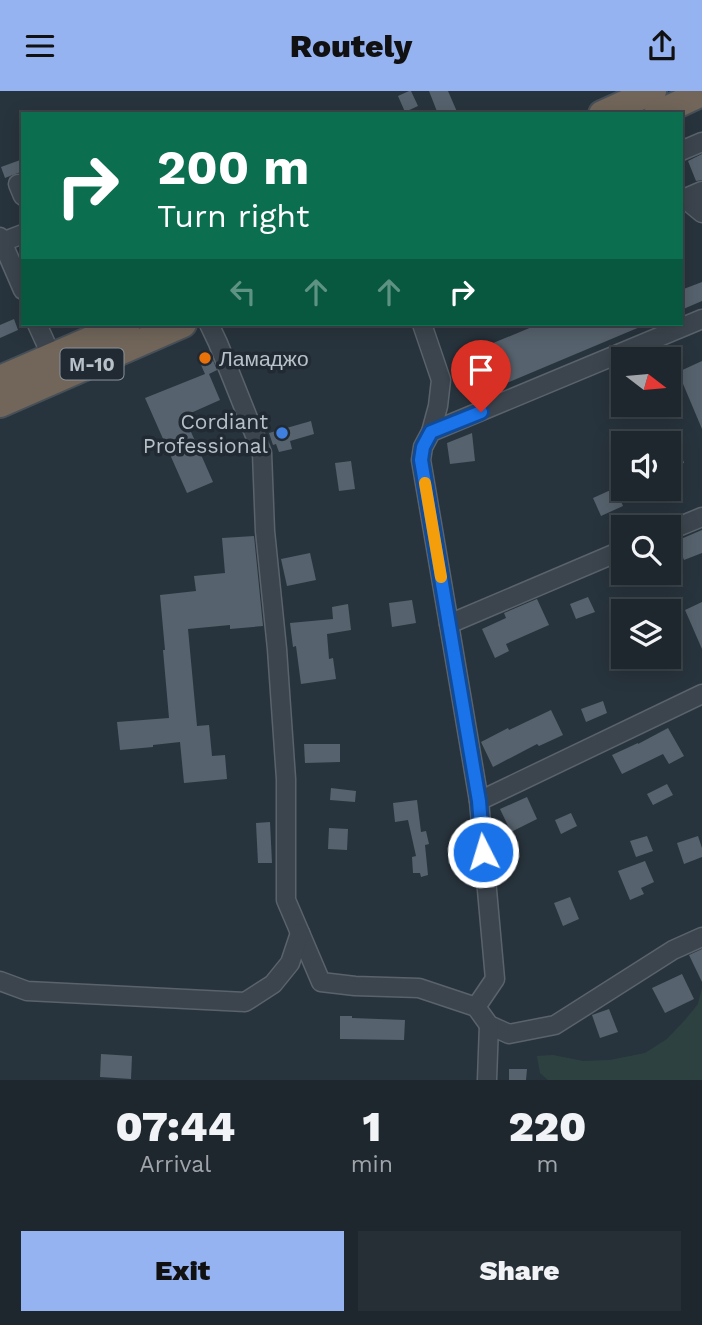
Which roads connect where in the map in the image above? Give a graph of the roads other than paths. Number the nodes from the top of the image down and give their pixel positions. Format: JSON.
{"nodes":[{"id":1,"x":653,"y":91,"type":"edge"},
{"id":2,"x":702,"y":93,"type":"edge"},
{"id":3,"x":606,"y":112,"type":"edge"},
{"id":4,"x":661,"y":112,"type":"edge"},
{"id":5,"x":702,"y":142,"type":"edge"},
{"id":6,"x":683,"y":150,"type":"edge"},
{"id":7,"x":702,"y":191,"type":"edge"},
{"id":8,"x":683,"y":199,"type":"edge"},
{"id":9,"x":702,"y":213,"type":"edge"},
{"id":10,"x":21,"y":235,"type":"edge"},
{"id":11,"x":1,"y":240,"type":"edge"},
{"id":12,"x":21,"y":285,"type":"edge"},
{"id":13,"x":702,"y":319,"type":"edge"},
{"id":14,"x":38,"y":326,"type":"edge"},
{"id":15,"x":122,"y":326,"type":"edge"},
{"id":16,"x":178,"y":326,"type":"edge"},
{"id":17,"x":210,"y":326,"type":"edge"},
{"id":18,"x":423,"y":326,"type":"edge"},
{"id":19,"x":52,"y":357,"type":"junction"},
{"id":20,"x":0,"y":379,"type":"edge"},
{"id":21,"x":0,"y":404,"type":"edge"},
{"id":22,"x":431,"y":432,"type":"junction"},
{"id":23,"x":702,"y":517,"type":"edge"},
{"id":24,"x":681,"y":526,"type":"edge"},
{"id":25,"x":611,"y":555,"type":"edge"},
{"id":26,"x":449,"y":624,"type":"junction"},
{"id":27,"x":702,"y":694,"type":"edge"},
{"id":28,"x":479,"y":801,"type":"junction"},
{"id":29,"x":300,"y":933,"type":"junction"},
{"id":30,"x":702,"y":937,"type":"edge"},
{"id":31,"x":0,"y":982,"type":"edge"},
{"id":32,"x":476,"y":1007,"type":"junction"},
{"id":33,"x":489,"y":1025,"type":"junction"},
{"id":34,"x":487,"y":1080,"type":"edge"}],
"edges":[{"from":1,"to":3,"type":"highway"},
{"from":2,"to":4,"type":"highway"},
{"from":5,"to":6,"type":"street"},
{"from":7,"to":8,"type":"street"},
{"from":8,"to":9,"type":"street"},
{"from":10,"to":11,"type":"street"},
{"from":11,"to":12,"type":"street"},
{"from":13,"to":22,"type":"street"},
{"from":14,"to":19,"type":"street"},
{"from":15,"to":19,"type":"highway","number":"М-10"},
{"from":16,"to":21,"type":"highway","number":"М-10"},
{"from":17,"to":29,"type":"street"},
{"from":18,"to":22,"type":"street"},
{"from":19,"to":20,"type":"highway","number":"М-10"},
{"from":22,"to":26,"type":"street"},
{"from":23,"to":24,"type":"street"},
{"from":25,"to":26,"type":"street"},
{"from":26,"to":28,"type":"street"},
{"from":27,"to":28,"type":"street"},
{"from":28,"to":32,"type":"street"},
{"from":29,"to":31,"type":"street"},
{"from":29,"to":32,"type":"street"},
{"from":30,"to":33,"type":"street"},
{"from":32,"to":33,"type":"street"},
{"from":33,"to":34,"type":"street"}]}
